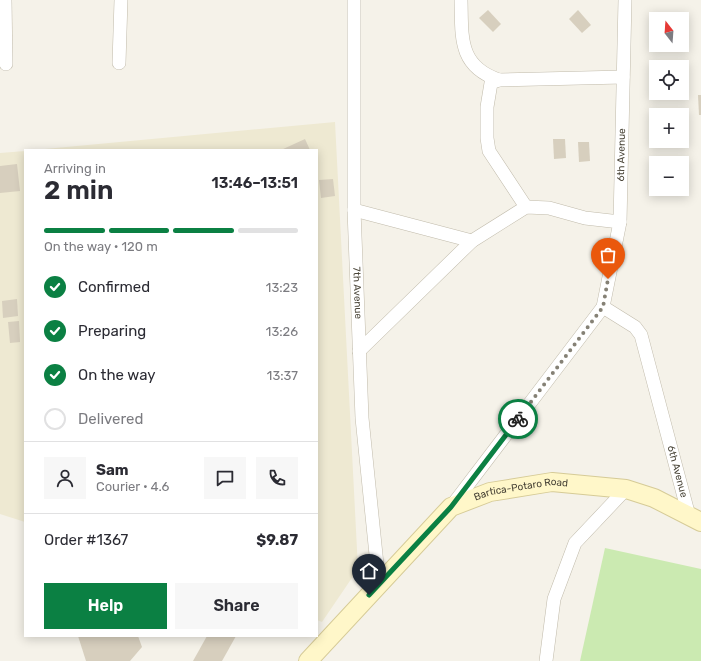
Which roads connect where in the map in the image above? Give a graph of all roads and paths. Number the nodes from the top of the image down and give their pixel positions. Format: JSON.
{"nodes":[{"id":1,"x":5,"y":0,"type":"edge"},
{"id":2,"x":121,"y":0,"type":"edge"},
{"id":3,"x":354,"y":0,"type":"edge"},
{"id":4,"x":461,"y":0,"type":"edge"},
{"id":5,"x":625,"y":0,"type":"edge"},
{"id":6,"x":119,"y":63,"type":"dead end"},
{"id":7,"x":6,"y":64,"type":"dead end"},
{"id":8,"x":624,"y":77,"type":"junction"},
{"id":9,"x":499,"y":80,"type":"junction"},
{"id":10,"x":526,"y":207,"type":"junction"},
{"id":11,"x":354,"y":210,"type":"junction"},
{"id":12,"x":620,"y":222,"type":"junction"},
{"id":13,"x":472,"y":241,"type":"junction"},
{"id":14,"x":603,"y":307,"type":"junction"},
{"id":15,"x":359,"y":351,"type":"junction"},
{"id":16,"x":626,"y":489,"type":"junction"},
{"id":17,"x":451,"y":507,"type":"junction"},
{"id":18,"x":695,"y":519,"type":"edge"},
{"id":19,"x":379,"y":584,"type":"junction"},
{"id":20,"x":308,"y":661,"type":"edge"},
{"id":21,"x":546,"y":661,"type":"edge"}],
"edges":[{"from":1,"to":7,"type":"street"},
{"from":2,"to":6,"type":"street"},
{"from":3,"to":11,"type":"street","name":"7th Avenue"},
{"from":4,"to":9,"type":"street"},
{"from":5,"to":8,"type":"street","name":"6th Avenue"},
{"from":8,"to":9,"type":"street"},
{"from":8,"to":12,"type":"street","name":"6th Avenue"},
{"from":9,"to":10,"type":"street"},
{"from":10,"to":12,"type":"street"},
{"from":10,"to":13,"type":"street"},
{"from":11,"to":13,"type":"street"},
{"from":11,"to":15,"type":"street","name":"7th Avenue"},
{"from":12,"to":14,"type":"street","name":"6th Avenue"},
{"from":13,"to":15,"type":"street"},
{"from":14,"to":17,"type":"street","name":"6th Avenue"},
{"from":14,"to":18,"type":"street","name":"6th Avenue"},
{"from":15,"to":19,"type":"street","name":"7th Avenue"},
{"from":16,"to":17,"type":"main road","name":"Bartica-Potaro Road"},
{"from":16,"to":18,"type":"main road","name":"Bartica-Potaro Road"},
{"from":16,"to":21,"type":"street"},
{"from":17,"to":19,"type":"main road","name":"Bartica-Potaro Road"},
{"from":19,"to":20,"type":"main road","name":"Bartica-Potaro Road"}]}
